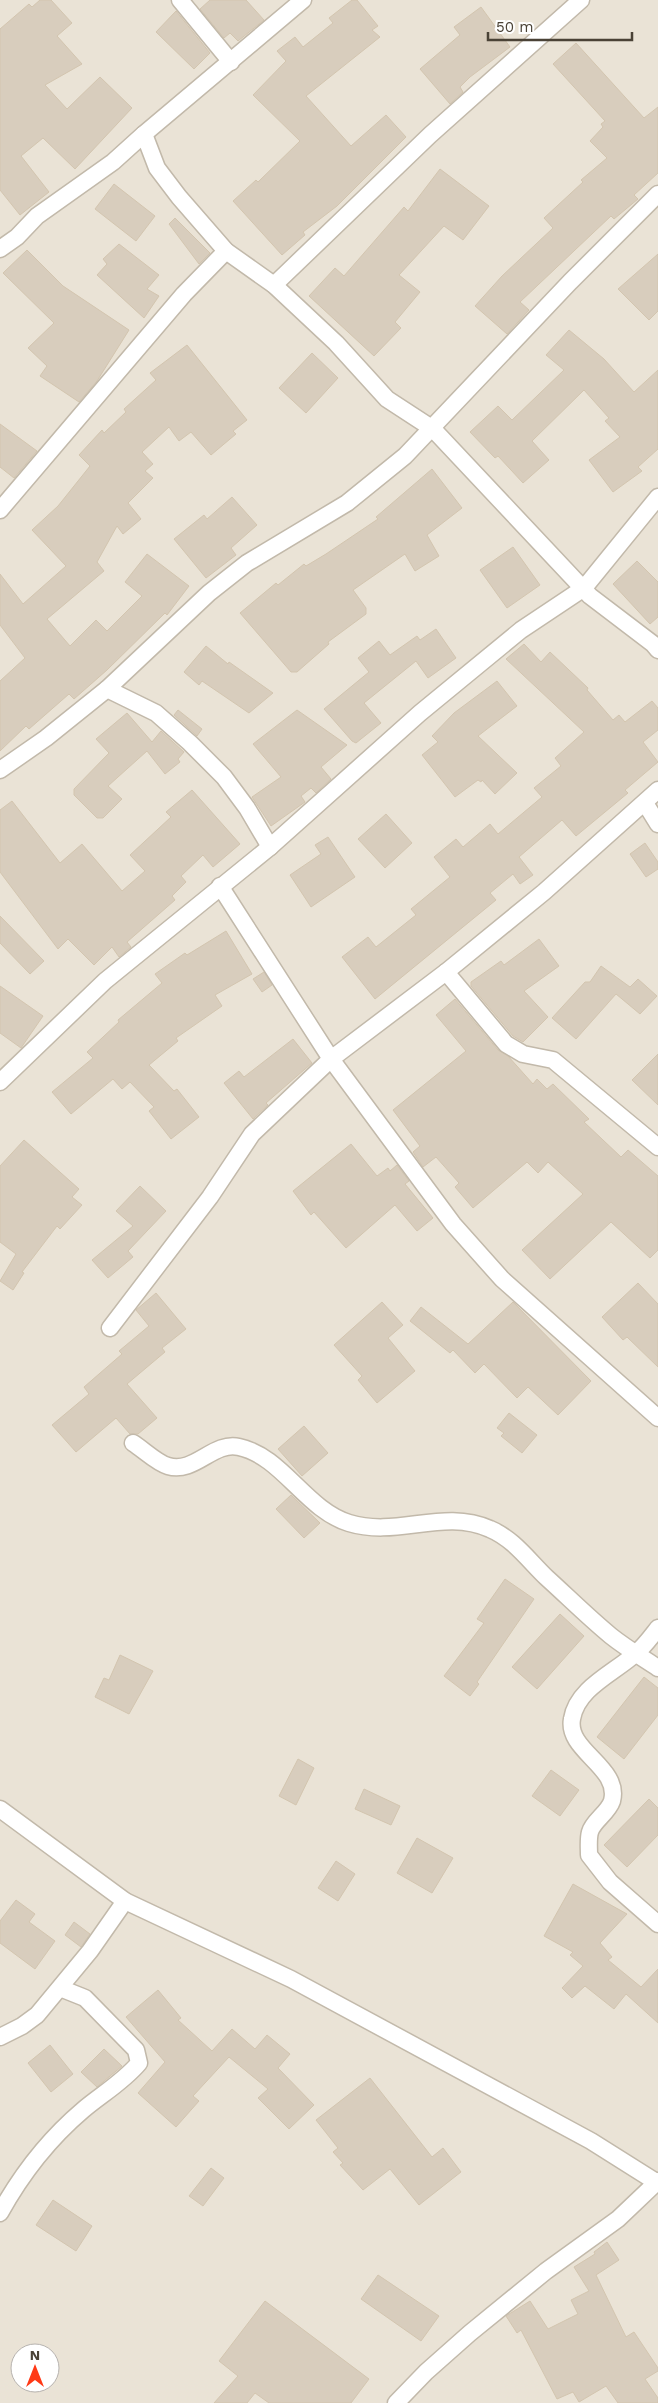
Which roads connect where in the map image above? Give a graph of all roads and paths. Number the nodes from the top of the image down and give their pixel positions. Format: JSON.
{"nodes":[{"id":1,"x":180,"y":0,"type":"edge"},
{"id":2,"x":303,"y":0,"type":"edge"},
{"id":3,"x":581,"y":0,"type":"edge"},
{"id":4,"x":231,"y":62,"type":"junction"},
{"id":5,"x":144,"y":134,"type":"junction"},
{"id":6,"x":658,"y":194,"type":"edge"},
{"id":7,"x":0,"y":249,"type":"edge"},
{"id":8,"x":226,"y":251,"type":"junction"},
{"id":9,"x":274,"y":285,"type":"junction"},
{"id":10,"x":433,"y":429,"type":"junction"},
{"id":11,"x":658,"y":497,"type":"edge"},
{"id":12,"x":0,"y":510,"type":"edge"},
{"id":13,"x":584,"y":588,"type":"junction"},
{"id":14,"x":658,"y":650,"type":"edge"},
{"id":15,"x":107,"y":689,"type":"junction"},
{"id":16,"x":0,"y":770,"type":"edge"},
{"id":17,"x":658,"y":790,"type":"edge"},
{"id":18,"x":645,"y":803,"type":"junction"},
{"id":19,"x":658,"y":824,"type":"edge"},
{"id":20,"x":270,"y":847,"type":"junction"},
{"id":21,"x":220,"y":886,"type":"junction"},
{"id":22,"x":446,"y":972,"type":"junction"},
{"id":23,"x":331,"y":1059,"type":"junction"},
{"id":24,"x":0,"y":1082,"type":"edge"},
{"id":25,"x":658,"y":1147,"type":"edge"},
{"id":26,"x":110,"y":1328,"type":"dead end"},
{"id":27,"x":658,"y":1418,"type":"edge"},
{"id":28,"x":134,"y":1443,"type":"dead end"},
{"id":29,"x":658,"y":1628,"type":"edge"},
{"id":30,"x":636,"y":1654,"type":"junction"},
{"id":31,"x":658,"y":1668,"type":"edge"},
{"id":32,"x":0,"y":1809,"type":"edge"},
{"id":33,"x":125,"y":1901,"type":"junction"},
{"id":34,"x":658,"y":1924,"type":"edge"},
{"id":35,"x":60,"y":1988,"type":"junction"},
{"id":36,"x":0,"y":2037,"type":"edge"},
{"id":37,"x":657,"y":2181,"type":"edge"},
{"id":38,"x":0,"y":2213,"type":"edge"},
{"id":39,"x":396,"y":2403,"type":"edge"}],
"edges":[{"from":1,"to":4,"type":"street"},
{"from":2,"to":4,"type":"street"},
{"from":3,"to":9,"type":"street"},
{"from":4,"to":5,"type":"street"},
{"from":5,"to":7,"type":"street"},
{"from":5,"to":8,"type":"street"},
{"from":6,"to":10,"type":"street"},
{"from":8,"to":9,"type":"street"},
{"from":8,"to":12,"type":"street"},
{"from":9,"to":10,"type":"street"},
{"from":10,"to":13,"type":"street"},
{"from":10,"to":15,"type":"street"},
{"from":11,"to":13,"type":"street"},
{"from":13,"to":14,"type":"street"},
{"from":13,"to":20,"type":"street"},
{"from":15,"to":16,"type":"street"},
{"from":15,"to":20,"type":"street"},
{"from":17,"to":18,"type":"street"},
{"from":18,"to":19,"type":"street"},
{"from":18,"to":22,"type":"street"},
{"from":20,"to":21,"type":"street"},
{"from":21,"to":23,"type":"street"},
{"from":21,"to":24,"type":"street"},
{"from":22,"to":23,"type":"street"},
{"from":22,"to":25,"type":"street"},
{"from":23,"to":26,"type":"street"},
{"from":23,"to":27,"type":"street"},
{"from":28,"to":30,"type":"street"},
{"from":29,"to":30,"type":"street"},
{"from":30,"to":31,"type":"street"},
{"from":30,"to":34,"type":"street"},
{"from":32,"to":33,"type":"street"},
{"from":33,"to":35,"type":"street"},
{"from":33,"to":37,"type":"street"},
{"from":35,"to":36,"type":"street"},
{"from":35,"to":38,"type":"street"},
{"from":37,"to":39,"type":"street"}]}
